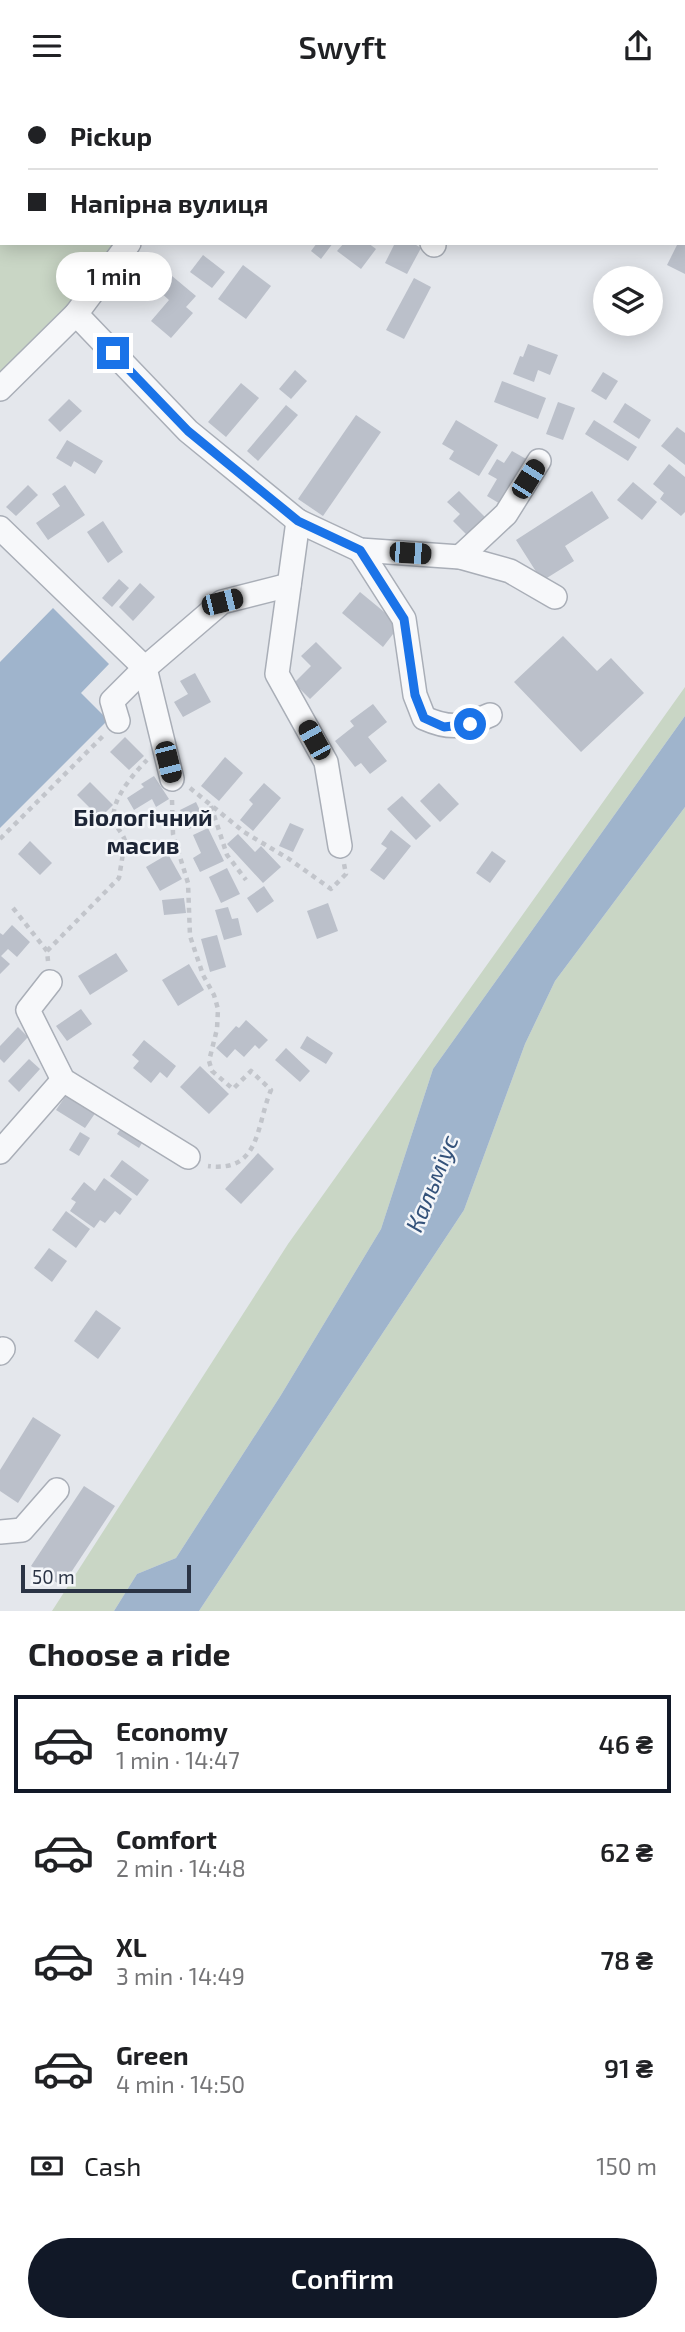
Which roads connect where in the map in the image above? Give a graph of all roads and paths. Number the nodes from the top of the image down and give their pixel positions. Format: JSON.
{"nodes":[{"id":1,"x":128,"y":245,"type":"edge"},
{"id":2,"x":76,"y":314,"type":"junction"},
{"id":3,"x":0,"y":389,"type":"edge"},
{"id":4,"x":538,"y":461,"type":"dead end"},
{"id":5,"x":298,"y":521,"type":"junction"},
{"id":6,"x":0,"y":528,"type":"edge"},
{"id":7,"x":360,"y":550,"type":"junction"},
{"id":8,"x":460,"y":557,"type":"junction"},
{"id":9,"x":289,"y":585,"type":"junction"},
{"id":10,"x":555,"y":597,"type":"dead end"},
{"id":11,"x":145,"y":668,"type":"junction"},
{"id":12,"x":490,"y":715,"type":"dead end"},
{"id":13,"x":118,"y":721,"type":"joint"},
{"id":14,"x":163,"y":745,"type":"junction"},
{"id":15,"x":172,"y":779,"type":"junction"},
{"id":16,"x":211,"y":806,"type":"junction"},
{"id":17,"x":0,"y":839,"type":"edge"},
{"id":18,"x":340,"y":846,"type":"dead end"},
{"id":19,"x":246,"y":880,"type":"dead end"},
{"id":20,"x":331,"y":889,"type":"dead end"},
{"id":21,"x":13,"y":908,"type":"dead end"},
{"id":22,"x":50,"y":982,"type":"dead end"},
{"id":23,"x":63,"y":1080,"type":"junction"},
{"id":24,"x":0,"y":1152,"type":"edge"},
{"id":25,"x":188,"y":1157,"type":"joint"},
{"id":26,"x":57,"y":1490,"type":"dead end"},
{"id":27,"x":0,"y":1532,"type":"edge"}],
"edges":[{"from":1,"to":2,"type":"street"},
{"from":2,"to":3,"type":"street"},
{"from":2,"to":5,"type":"street"},
{"from":4,"to":8,"type":"street"},
{"from":5,"to":7,"type":"street"},
{"from":5,"to":9,"type":"street"},
{"from":6,"to":11,"type":"street"},
{"from":7,"to":8,"type":"street"},
{"from":7,"to":12,"type":"street"},
{"from":8,"to":10,"type":"street"},
{"from":9,"to":11,"type":"street"},
{"from":9,"to":18,"type":"street"},
{"from":11,"to":13,"type":"street"},
{"from":11,"to":14,"type":"street"},
{"from":13,"to":17,"type":"path"},
{"from":14,"to":15,"type":"street"},
{"from":14,"to":21,"type":"path"},
{"from":15,"to":16,"type":"path"},
{"from":15,"to":25,"type":"path"},
{"from":16,"to":19,"type":"path"},
{"from":16,"to":20,"type":"path"},
{"from":22,"to":23,"type":"street"},
{"from":23,"to":24,"type":"street"},
{"from":23,"to":25,"type":"street"},
{"from":26,"to":27,"type":"street"}]}
